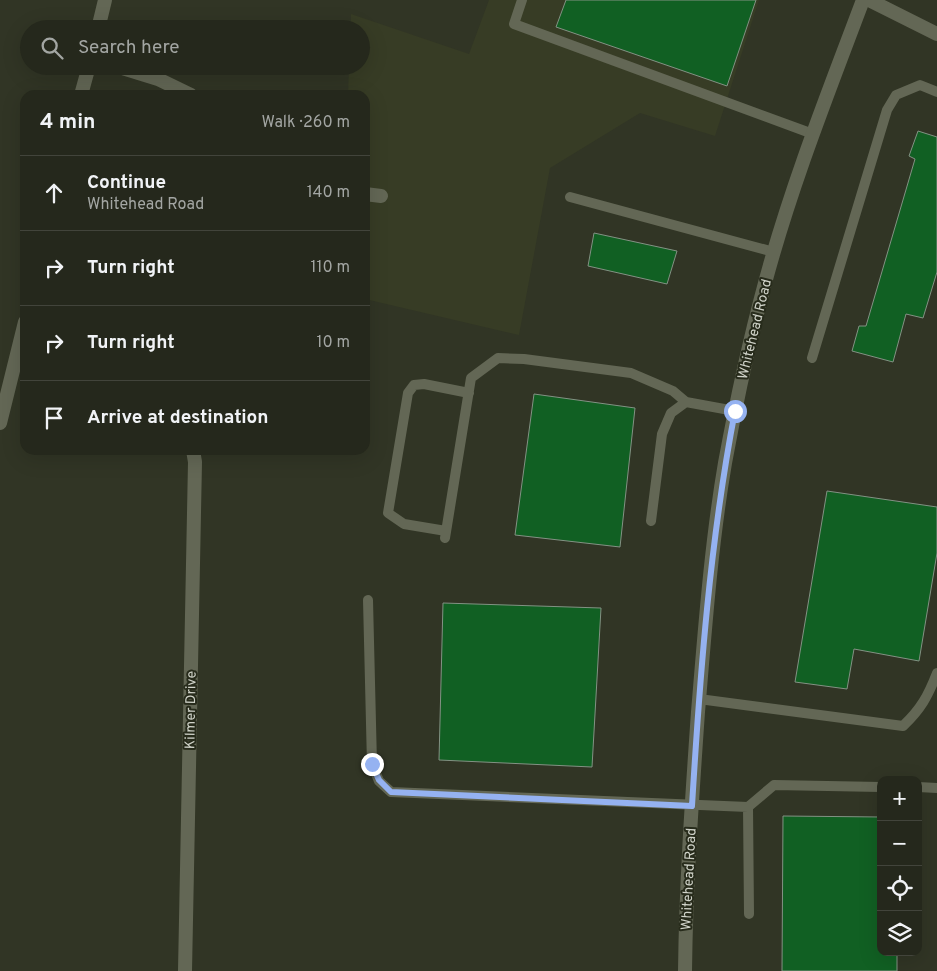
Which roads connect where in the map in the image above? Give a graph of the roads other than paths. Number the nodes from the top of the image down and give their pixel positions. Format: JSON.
{"nodes":[{"id":1,"x":105,"y":0,"type":"edge"},
{"id":2,"x":522,"y":0,"type":"edge"},
{"id":3,"x":863,"y":0,"type":"edge"},
{"id":4,"x":869,"y":0,"type":"edge"},
{"id":5,"x":100,"y":20,"type":"edge"},
{"id":6,"x":937,"y":34,"type":"edge"},
{"id":7,"x":86,"y":75,"type":"edge"},
{"id":8,"x":145,"y":75,"type":"edge"},
{"id":9,"x":82,"y":90,"type":"edge"},
{"id":10,"x":181,"y":90,"type":"edge"},
{"id":11,"x":937,"y":92,"type":"edge"},
{"id":12,"x":813,"y":134,"type":"junction"},
{"id":13,"x":370,"y":195,"type":"edge"},
{"id":14,"x":381,"y":196,"type":"dead end"},
{"id":15,"x":570,"y":197,"type":"dead end"},
{"id":16,"x":774,"y":252,"type":"junction"},
{"id":17,"x":20,"y":342,"type":"edge"},
{"id":18,"x":812,"y":358,"type":"dead end"},
{"id":19,"x":469,"y":393,"type":"junction"},
{"id":20,"x":686,"y":402,"type":"junction"},
{"id":21,"x":735,"y":411,"type":"junction"},
{"id":22,"x":0,"y":424,"type":"edge"},
{"id":23,"x":194,"y":455,"type":"edge"},
{"id":24,"x":651,"y":521,"type":"dead end"},
{"id":25,"x":368,"y":600,"type":"dead end"},
{"id":26,"x":937,"y":673,"type":"edge"},
{"id":27,"x":699,"y":699,"type":"junction"},
{"id":28,"x":877,"y":787,"type":"edge"},
{"id":29,"x":922,"y":787,"type":"edge"},
{"id":30,"x":937,"y":788,"type":"edge"},
{"id":31,"x":692,"y":806,"type":"junction"},
{"id":32,"x":748,"y":808,"type":"junction"},
{"id":33,"x":750,"y":914,"type":"dead end"},
{"id":34,"x":185,"y":971,"type":"edge"},
{"id":35,"x":685,"y":971,"type":"edge"}],
"edges":[{"from":1,"to":5,"type":"street"},
{"from":2,"to":12,"type":"lane"},
{"from":3,"to":12,"type":"street","name":"Whitehead Road"},
{"from":4,"to":6,"type":"street"},
{"from":7,"to":9,"type":"street"},
{"from":8,"to":10,"type":"street"},
{"from":11,"to":18,"type":"lane"},
{"from":12,"to":16,"type":"street","name":"Whitehead Road"},
{"from":13,"to":14,"type":"street"},
{"from":15,"to":16,"type":"lane"},
{"from":16,"to":21,"type":"street","name":"Whitehead Road"},
{"from":17,"to":22,"type":"street"},
{"from":19,"to":19,"type":"lane"},
{"from":19,"to":20,"type":"lane"},
{"from":20,"to":21,"type":"lane"},
{"from":20,"to":24,"type":"lane"},
{"from":21,"to":27,"type":"street","name":"Whitehead Road"},
{"from":23,"to":34,"type":"street","name":"Kilmer Drive"},
{"from":25,"to":31,"type":"lane"},
{"from":26,"to":27,"type":"lane"},
{"from":27,"to":31,"type":"street","name":"Whitehead Road"},
{"from":28,"to":32,"type":"lane"},
{"from":29,"to":30,"type":"lane"},
{"from":31,"to":32,"type":"lane"},
{"from":31,"to":35,"type":"street","name":"Whitehead Road"},
{"from":32,"to":33,"type":"lane"}]}
